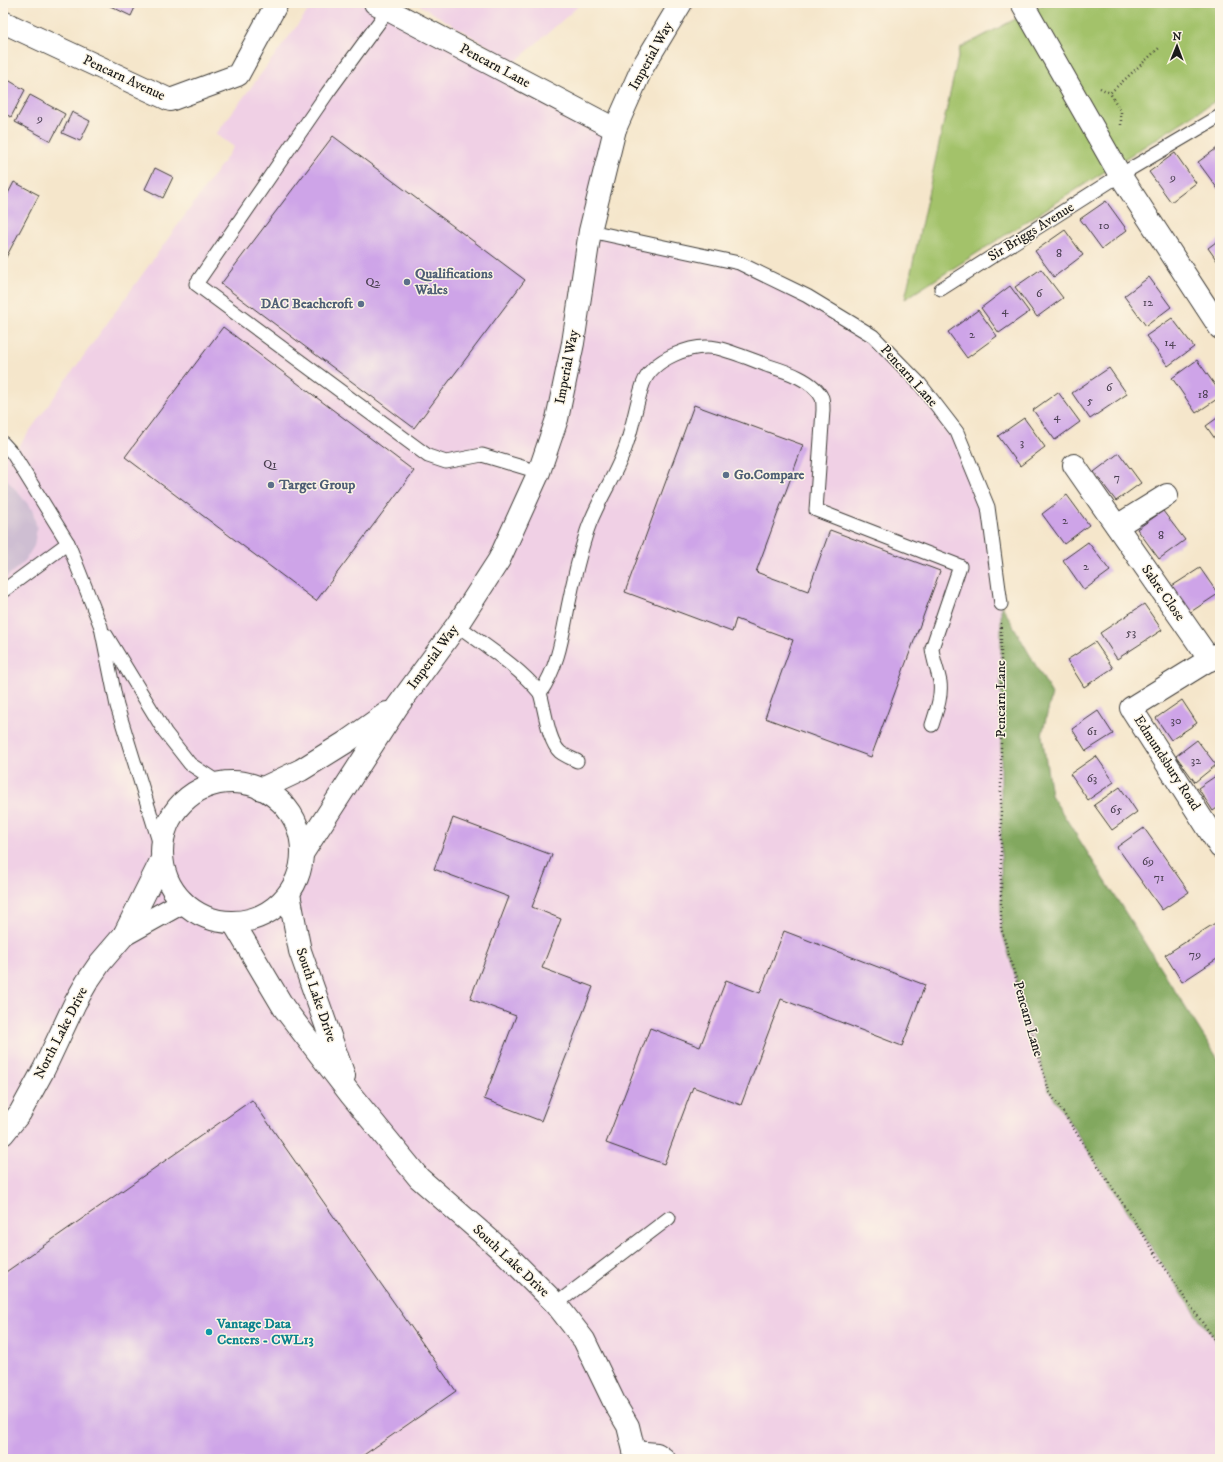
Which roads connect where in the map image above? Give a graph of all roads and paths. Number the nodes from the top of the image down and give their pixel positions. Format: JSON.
{"nodes":[{"id":1,"x":277,"y":3,"type":"edge"},
{"id":2,"x":681,"y":3,"type":"edge"},
{"id":3,"x":1022,"y":3,"type":"edge"},
{"id":4,"x":382,"y":6,"type":"edge"},
{"id":5,"x":3,"y":22,"type":"edge"},
{"id":6,"x":1159,"y":48,"type":"dead end"},
{"id":7,"x":1220,"y":116,"type":"edge"},
{"id":8,"x":615,"y":129,"type":"junction"},
{"id":9,"x":1121,"y":130,"type":"dead end"},
{"id":10,"x":1120,"y":175,"type":"junction"},
{"id":11,"x":590,"y":231,"type":"junction"},
{"id":12,"x":941,"y":289,"type":"dead end"},
{"id":13,"x":1220,"y":328,"type":"edge"},
{"id":14,"x":3,"y":443,"type":"edge"},
{"id":15,"x":1074,"y":465,"type":"dead end"},
{"id":16,"x":539,"y":472,"type":"junction"},
{"id":17,"x":1168,"y":495,"type":"dead end"},
{"id":18,"x":1117,"y":526,"type":"junction"},
{"id":19,"x":68,"y":543,"type":"junction"},
{"id":20,"x":3,"y":591,"type":"edge"},
{"id":21,"x":1001,"y":604,"type":"joint"},
{"id":22,"x":457,"y":625,"type":"junction"},
{"id":23,"x":101,"y":627,"type":"junction"},
{"id":24,"x":1215,"y":657,"type":"edge"},
{"id":25,"x":540,"y":693,"type":"junction"},
{"id":26,"x":396,"y":707,"type":"junction"},
{"id":27,"x":932,"y":725,"type":"dead end"},
{"id":28,"x":577,"y":761,"type":"dead end"},
{"id":29,"x":219,"y":783,"type":"junction"},
{"id":30,"x":261,"y":789,"type":"junction"},
{"id":31,"x":1220,"y":847,"type":"edge"},
{"id":32,"x":161,"y":854,"type":"junction"},
{"id":33,"x":302,"y":854,"type":"junction"},
{"id":34,"x":289,"y":894,"type":"junction"},
{"id":35,"x":183,"y":902,"type":"junction"},
{"id":36,"x":233,"y":922,"type":"junction"},
{"id":37,"x":124,"y":935,"type":"junction"},
{"id":38,"x":352,"y":1095,"type":"junction"},
{"id":39,"x":3,"y":1134,"type":"edge"},
{"id":40,"x":669,"y":1218,"type":"dead end"},
{"id":41,"x":556,"y":1304,"type":"junction"},
{"id":42,"x":1220,"y":1347,"type":"edge"},
{"id":43,"x":635,"y":1455,"type":"edge"},
{"id":44,"x":664,"y":1459,"type":"edge"}],
"edges":[{"from":1,"to":5,"type":"street","name":"Pencarn Avenue"},
{"from":2,"to":8,"type":"street","name":"Imperial Way"},
{"from":3,"to":10,"type":"street"},
{"from":4,"to":8,"type":"street","name":"Pencarn Lane"},
{"from":4,"to":16,"type":"lane"},
{"from":6,"to":9,"type":"path"},
{"from":7,"to":10,"type":"lane","name":"Sir Briggs Avenue"},
{"from":8,"to":11,"type":"street","name":"Imperial Way"},
{"from":10,"to":12,"type":"lane","name":"Sir Briggs Avenue"},
{"from":10,"to":13,"type":"street"},
{"from":11,"to":16,"type":"street","name":"Imperial Way"},
{"from":11,"to":21,"type":"lane","name":"Pencarn Lane"},
{"from":14,"to":19,"type":"lane"},
{"from":15,"to":18,"type":"street","name":"Sabre Close"},
{"from":16,"to":22,"type":"street","name":"Imperial Way"},
{"from":17,"to":18,"type":"street"},
{"from":18,"to":24,"type":"street","name":"Sabre Close"},
{"from":19,"to":20,"type":"lane"},
{"from":19,"to":23,"type":"lane"},
{"from":21,"to":42,"type":"path","name":"Pencarn Lane"},
{"from":22,"to":25,"type":"lane"},
{"from":22,"to":26,"type":"street","name":"Imperial Way"},
{"from":23,"to":29,"type":"lane"},
{"from":23,"to":32,"type":"lane"},
{"from":24,"to":31,"type":"street","name":"Edmundsbury Road"},
{"from":25,"to":27,"type":"lane"},
{"from":25,"to":28,"type":"lane"},
{"from":26,"to":30,"type":"street","name":"Imperial Way"},
{"from":26,"to":33,"type":"street","name":"Imperial Way"},
{"from":29,"to":30,"type":"street","name":"Imperial Way"},
{"from":29,"to":32,"type":"street","name":"Imperial Way"},
{"from":30,"to":33,"type":"street","name":"Imperial Way"},
{"from":32,"to":35,"type":"street","name":"Imperial Way"},
{"from":32,"to":37,"type":"street","name":"North Lake Drive"},
{"from":33,"to":34,"type":"street","name":"Imperial Way"},
{"from":34,"to":36,"type":"street","name":"Imperial Way"},
{"from":34,"to":38,"type":"street","name":"South Lake Drive"},
{"from":35,"to":36,"type":"street","name":"Imperial Way"},
{"from":35,"to":37,"type":"street","name":"North Lake Drive"},
{"from":36,"to":38,"type":"street","name":"South Lake Drive"},
{"from":37,"to":39,"type":"street","name":"North Lake Drive"},
{"from":38,"to":41,"type":"street","name":"South Lake Drive"},
{"from":40,"to":41,"type":"lane"},
{"from":41,"to":43,"type":"street","name":"South Lake Drive"},
{"from":43,"to":44,"type":"street","name":"South Lake Drive"}]}
